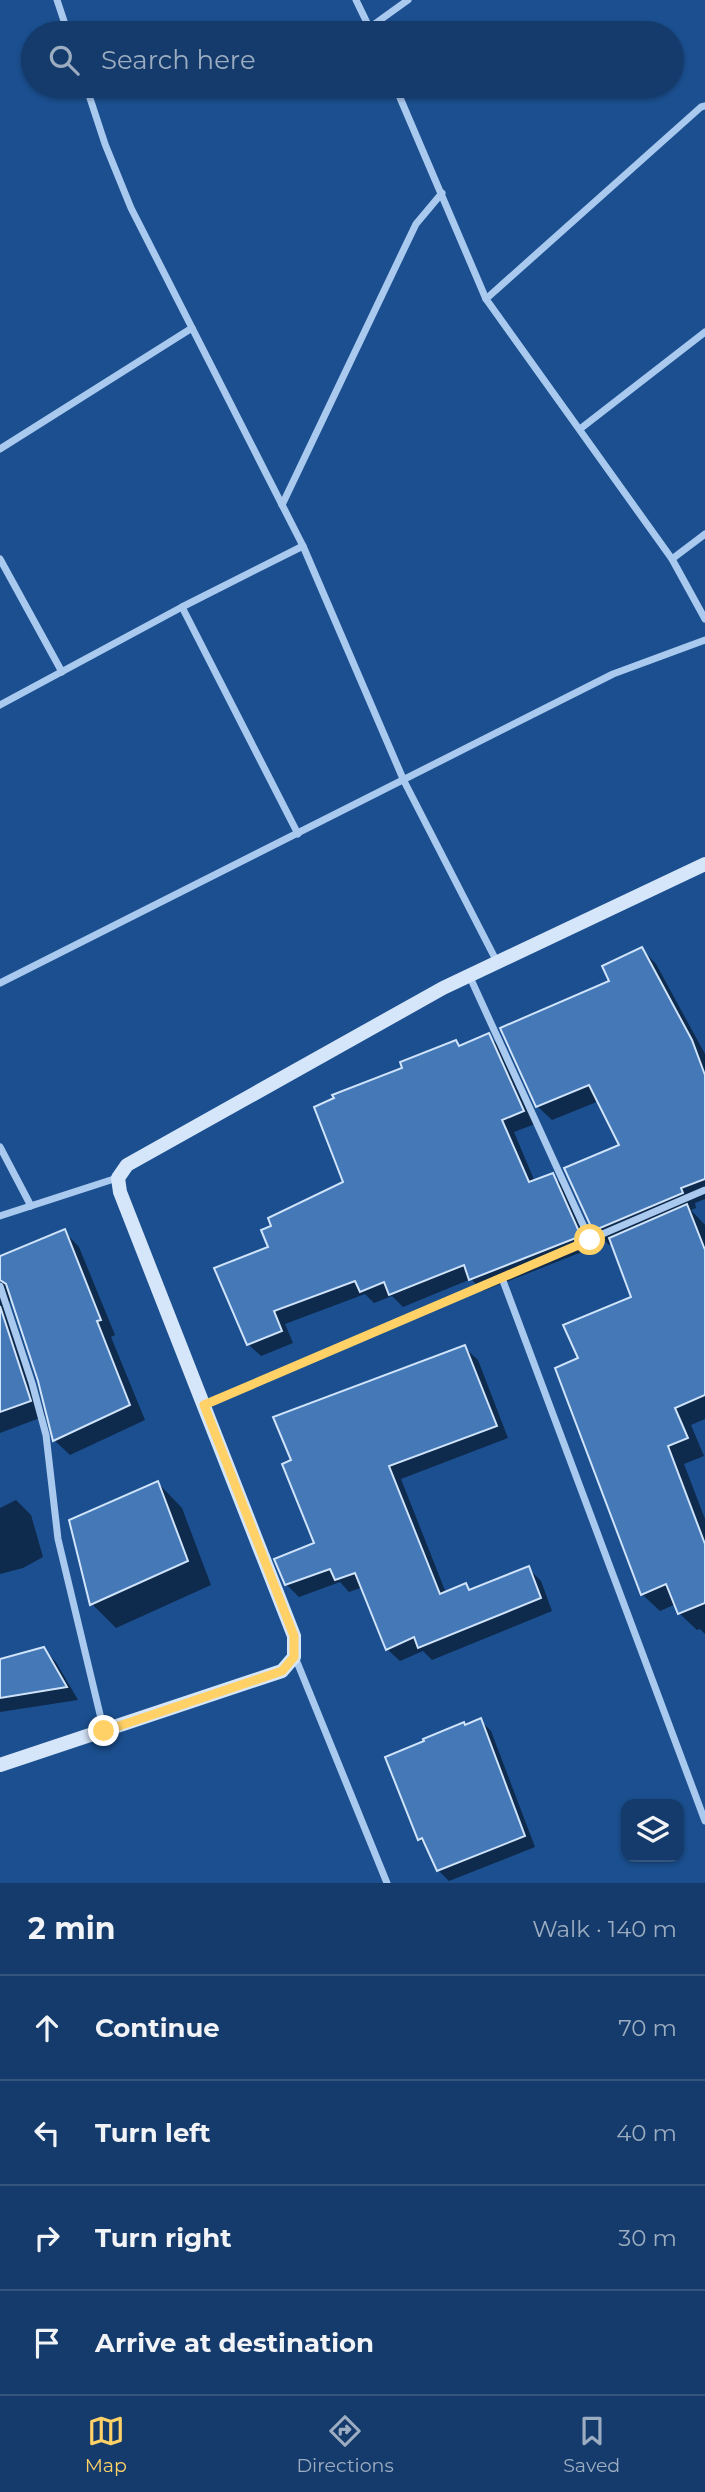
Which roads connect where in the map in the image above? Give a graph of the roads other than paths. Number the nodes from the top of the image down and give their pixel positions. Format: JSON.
{"nodes":[{"id":1,"x":57,"y":0,"type":"edge"},
{"id":2,"x":356,"y":0,"type":"edge"},
{"id":3,"x":408,"y":0,"type":"edge"},
{"id":4,"x":64,"y":21,"type":"edge"},
{"id":5,"x":366,"y":21,"type":"edge"},
{"id":6,"x":381,"y":21,"type":"edge"},
{"id":7,"x":90,"y":98,"type":"edge"},
{"id":8,"x":400,"y":98,"type":"edge"},
{"id":9,"x":705,"y":106,"type":"edge"},
{"id":10,"x":442,"y":193,"type":"junction"},
{"id":11,"x":486,"y":299,"type":"junction"},
{"id":12,"x":192,"y":328,"type":"junction"},
{"id":13,"x":705,"y":332,"type":"edge"},
{"id":14,"x":580,"y":429,"type":"junction"},
{"id":15,"x":0,"y":449,"type":"edge"},
{"id":16,"x":282,"y":505,"type":"junction"},
{"id":17,"x":705,"y":534,"type":"edge"},
{"id":18,"x":303,"y":546,"type":"junction"},
{"id":19,"x":0,"y":559,"type":"edge"},
{"id":20,"x":672,"y":559,"type":"junction"},
{"id":21,"x":183,"y":607,"type":"junction"},
{"id":22,"x":705,"y":619,"type":"edge"},
{"id":23,"x":705,"y":640,"type":"edge"},
{"id":24,"x":62,"y":672,"type":"junction"},
{"id":25,"x":0,"y":705,"type":"edge"},
{"id":26,"x":404,"y":780,"type":"junction"},
{"id":27,"x":298,"y":834,"type":"junction"},
{"id":28,"x":705,"y":864,"type":"edge"},
{"id":29,"x":497,"y":962,"type":"junction"},
{"id":30,"x":469,"y":975,"type":"junction"},
{"id":31,"x":0,"y":983,"type":"edge"},
{"id":32,"x":0,"y":1147,"type":"edge"},
{"id":33,"x":118,"y":1178,"type":"junction"},
{"id":34,"x":705,"y":1190,"type":"edge"},
{"id":35,"x":31,"y":1206,"type":"junction"},
{"id":36,"x":0,"y":1216,"type":"edge"},
{"id":37,"x":590,"y":1240,"type":"junction"},
{"id":38,"x":502,"y":1278,"type":"junction"},
{"id":39,"x":0,"y":1286,"type":"edge"},
{"id":40,"x":204,"y":1405,"type":"junction"},
{"id":41,"x":294,"y":1657,"type":"junction"},
{"id":42,"x":104,"y":1731,"type":"junction"},
{"id":43,"x":0,"y":1765,"type":"edge"},
{"id":44,"x":705,"y":1821,"type":"edge"},
{"id":45,"x":387,"y":1883,"type":"edge"}],
"edges":[{"from":1,"to":4,"type":"street"},
{"from":2,"to":5,"type":"street"},
{"from":3,"to":6,"type":"street"},
{"from":7,"to":12,"type":"street"},
{"from":8,"to":10,"type":"street"},
{"from":9,"to":11,"type":"street"},
{"from":10,"to":11,"type":"street"},
{"from":10,"to":16,"type":"street"},
{"from":11,"to":14,"type":"street"},
{"from":12,"to":15,"type":"street"},
{"from":12,"to":16,"type":"street"},
{"from":13,"to":14,"type":"street"},
{"from":14,"to":20,"type":"street"},
{"from":16,"to":18,"type":"street"},
{"from":17,"to":20,"type":"street"},
{"from":18,"to":21,"type":"street"},
{"from":18,"to":26,"type":"street"},
{"from":19,"to":24,"type":"street"},
{"from":20,"to":22,"type":"street"},
{"from":21,"to":24,"type":"street"},
{"from":21,"to":27,"type":"street"},
{"from":23,"to":26,"type":"street"},
{"from":24,"to":25,"type":"street"},
{"from":26,"to":27,"type":"street"},
{"from":26,"to":29,"type":"street"},
{"from":27,"to":31,"type":"street"},
{"from":28,"to":29,"type":"street"},
{"from":29,"to":30,"type":"street"},
{"from":30,"to":33,"type":"street"},
{"from":30,"to":37,"type":"street"},
{"from":32,"to":35,"type":"street"},
{"from":33,"to":35,"type":"street"},
{"from":33,"to":40,"type":"street"},
{"from":34,"to":37,"type":"street"},
{"from":35,"to":36,"type":"street"},
{"from":37,"to":38,"type":"street"},
{"from":38,"to":40,"type":"street"},
{"from":38,"to":44,"type":"street"},
{"from":39,"to":42,"type":"street"},
{"from":40,"to":41,"type":"street"},
{"from":41,"to":42,"type":"street"},
{"from":41,"to":45,"type":"street"},
{"from":42,"to":43,"type":"street"}]}
